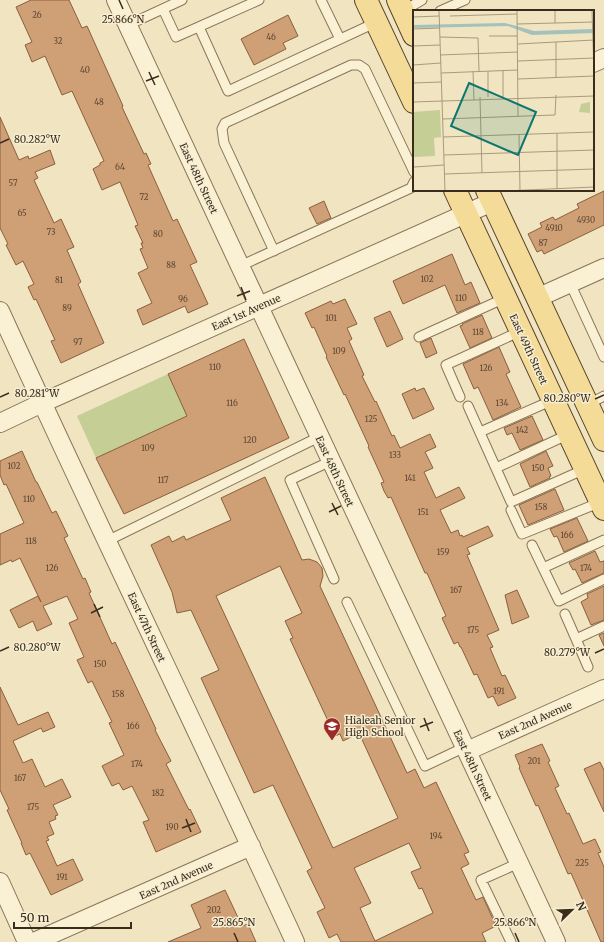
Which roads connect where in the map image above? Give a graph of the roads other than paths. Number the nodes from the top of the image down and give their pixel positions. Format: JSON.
{"nodes":[{"id":1,"x":116,"y":0,"type":"edge"},
{"id":2,"x":182,"y":0,"type":"edge"},
{"id":3,"x":259,"y":0,"type":"edge"},
{"id":4,"x":321,"y":0,"type":"edge"},
{"id":5,"x":366,"y":0,"type":"edge"},
{"id":6,"x":422,"y":0,"type":"edge"},
{"id":7,"x":465,"y":0,"type":"edge"},
{"id":8,"x":167,"y":5,"type":"edge"},
{"id":9,"x":415,"y":10,"type":"edge"},
{"id":10,"x":442,"y":10,"type":"edge"},
{"id":11,"x":377,"y":22,"type":"junction"},
{"id":12,"x":199,"y":27,"type":"junction"},
{"id":13,"x":130,"y":30,"type":"junction"},
{"id":14,"x":340,"y":39,"type":"junction"},
{"id":15,"x":604,"y":58,"type":"edge"},
{"id":16,"x":594,"y":63,"type":"edge"},
{"id":17,"x":413,"y":100,"type":"edge"},
{"id":18,"x":413,"y":170,"type":"edge"},
{"id":19,"x":413,"y":184,"type":"edge"},
{"id":20,"x":455,"y":191,"type":"edge"},
{"id":21,"x":490,"y":196,"type":"edge"},
{"id":22,"x":466,"y":213,"type":"junction"},
{"id":23,"x":274,"y":251,"type":"junction"},
{"id":24,"x":240,"y":266,"type":"junction"},
{"id":25,"x":604,"y":268,"type":"edge"},
{"id":26,"x":570,"y":283,"type":"junction"},
{"id":27,"x":505,"y":298,"type":"junction"},
{"id":28,"x":537,"y":298,"type":"junction"},
{"id":29,"x":258,"y":306,"type":"junction"},
{"id":30,"x":0,"y":311,"type":"edge"},
{"id":31,"x":521,"y":331,"type":"junction"},
{"id":32,"x":419,"y":337,"type":"dead end"},
{"id":33,"x":604,"y":358,"type":"edge"},
{"id":34,"x":460,"y":398,"type":"dead end"},
{"id":35,"x":553,"y":400,"type":"junction"},
{"id":36,"x":596,"y":400,"type":"edge"},
{"id":37,"x":42,"y":403,"type":"junction"},
{"id":38,"x":468,"y":406,"type":"dead end"},
{"id":39,"x":0,"y":423,"type":"edge"},
{"id":40,"x":480,"y":432,"type":"junction"},
{"id":41,"x":569,"y":434,"type":"junction"},
{"id":42,"x":319,"y":437,"type":"junction"},
{"id":43,"x":604,"y":440,"type":"edge"},
{"id":44,"x":331,"y":461,"type":"junction"},
{"id":45,"x":496,"y":468,"type":"junction"},
{"id":46,"x":594,"y":476,"type":"edge"},
{"id":47,"x":602,"y":505,"type":"edge"},
{"id":48,"x":511,"y":510,"type":"dead end"},
{"id":49,"x":604,"y":540,"type":"edge"},
{"id":50,"x":107,"y":541,"type":"junction"},
{"id":51,"x":532,"y":545,"type":"dead end"},
{"id":52,"x":543,"y":568,"type":"junction"},
{"id":53,"x":334,"y":579,"type":"dead end"},
{"id":54,"x":604,"y":579,"type":"edge"},
{"id":55,"x":347,"y":602,"type":"dead end"},
{"id":56,"x":565,"y":614,"type":"dead end"},
{"id":57,"x":604,"y":626,"type":"edge"},
{"id":58,"x":576,"y":638,"type":"junction"},
{"id":59,"x":588,"y":667,"type":"dead end"},
{"id":60,"x":604,"y":689,"type":"edge"},
{"id":61,"x":466,"y":749,"type":"junction"},
{"id":62,"x":251,"y":846,"type":"junction"},
{"id":63,"x":519,"y":863,"type":"junction"},
{"id":64,"x":0,"y":882,"type":"edge"},
{"id":65,"x":27,"y":942,"type":"edge"},
{"id":66,"x":34,"y":942,"type":"edge"},
{"id":67,"x":295,"y":942,"type":"edge"},
{"id":68,"x":511,"y":942,"type":"edge"},
{"id":69,"x":556,"y":942,"type":"edge"}],
"edges":[{"from":1,"to":13,"type":"street","name":"East 48th Street"},
{"from":2,"to":8,"type":"lane"},
{"from":3,"to":12,"type":"lane"},
{"from":4,"to":14,"type":"lane"},
{"from":5,"to":11,"type":"main road"},
{"from":6,"to":9,"type":"lane"},
{"from":7,"to":10,"type":"lane"},
{"from":8,"to":12,"type":"lane"},
{"from":8,"to":13,"type":"lane"},
{"from":11,"to":14,"type":"lane"},
{"from":11,"to":17,"type":"main road"},
{"from":12,"to":14,"type":"lane"},
{"from":13,"to":24,"type":"street","name":"East 48th Street"},
{"from":15,"to":16,"type":"street"},
{"from":18,"to":23,"type":"lane"},
{"from":19,"to":23,"type":"lane"},
{"from":20,"to":22,"type":"main road","name":"East 49th Street"},
{"from":21,"to":22,"type":"street","name":"East 1st Avenue"},
{"from":21,"to":28,"type":"main road"},
{"from":22,"to":27,"type":"main road","name":"East 49th Street"},
{"from":22,"to":29,"type":"street","name":"East 1st Avenue"},
{"from":23,"to":24,"type":"lane"},
{"from":24,"to":29,"type":"street","name":"East 48th Street"},
{"from":25,"to":26,"type":"street"},
{"from":26,"to":28,"type":"street"},
{"from":26,"to":33,"type":"lane"},
{"from":27,"to":31,"type":"main road","name":"East 49th Street"},
{"from":27,"to":32,"type":"lane"},
{"from":28,"to":36,"type":"main road"},
{"from":29,"to":37,"type":"street","name":"East 1st Avenue"},
{"from":29,"to":42,"type":"street","name":"East 48th Street"},
{"from":30,"to":37,"type":"street","name":"East 47th Street"},
{"from":31,"to":34,"type":"lane"},
{"from":31,"to":35,"type":"main road","name":"East 49th Street"},
{"from":35,"to":40,"type":"lane"},
{"from":35,"to":41,"type":"main road","name":"East 49th Street"},
{"from":36,"to":43,"type":"main road"},
{"from":37,"to":39,"type":"street","name":"East 1st Avenue"},
{"from":37,"to":50,"type":"street","name":"East 47th Street"},
{"from":38,"to":40,"type":"lane"},
{"from":40,"to":45,"type":"lane"},
{"from":41,"to":45,"type":"lane"},
{"from":41,"to":46,"type":"main road","name":"East 49th Street"},
{"from":42,"to":44,"type":"street","name":"East 48th Street"},
{"from":42,"to":50,"type":"lane"},
{"from":44,"to":53,"type":"lane"},
{"from":44,"to":61,"type":"street","name":"East 48th Street"},
{"from":45,"to":46,"type":"lane"},
{"from":46,"to":47,"type":"main road","name":"East 49th Street"},
{"from":47,"to":48,"type":"lane"},
{"from":49,"to":52,"type":"lane"},
{"from":50,"to":62,"type":"street","name":"East 47th Street"},
{"from":51,"to":52,"type":"lane"},
{"from":52,"to":54,"type":"lane"},
{"from":55,"to":61,"type":"lane"},
{"from":56,"to":58,"type":"lane"},
{"from":57,"to":58,"type":"lane"},
{"from":58,"to":59,"type":"lane"},
{"from":60,"to":61,"type":"street","name":"East 2nd Avenue"},
{"from":61,"to":63,"type":"street","name":"East 48th Street"},
{"from":62,"to":66,"type":"street","name":"East 2nd Avenue"},
{"from":62,"to":67,"type":"street","name":"East 47th Street"},
{"from":63,"to":68,"type":"lane"},
{"from":63,"to":69,"type":"street","name":"East 48th Street"},
{"from":64,"to":65,"type":"street"}]}
